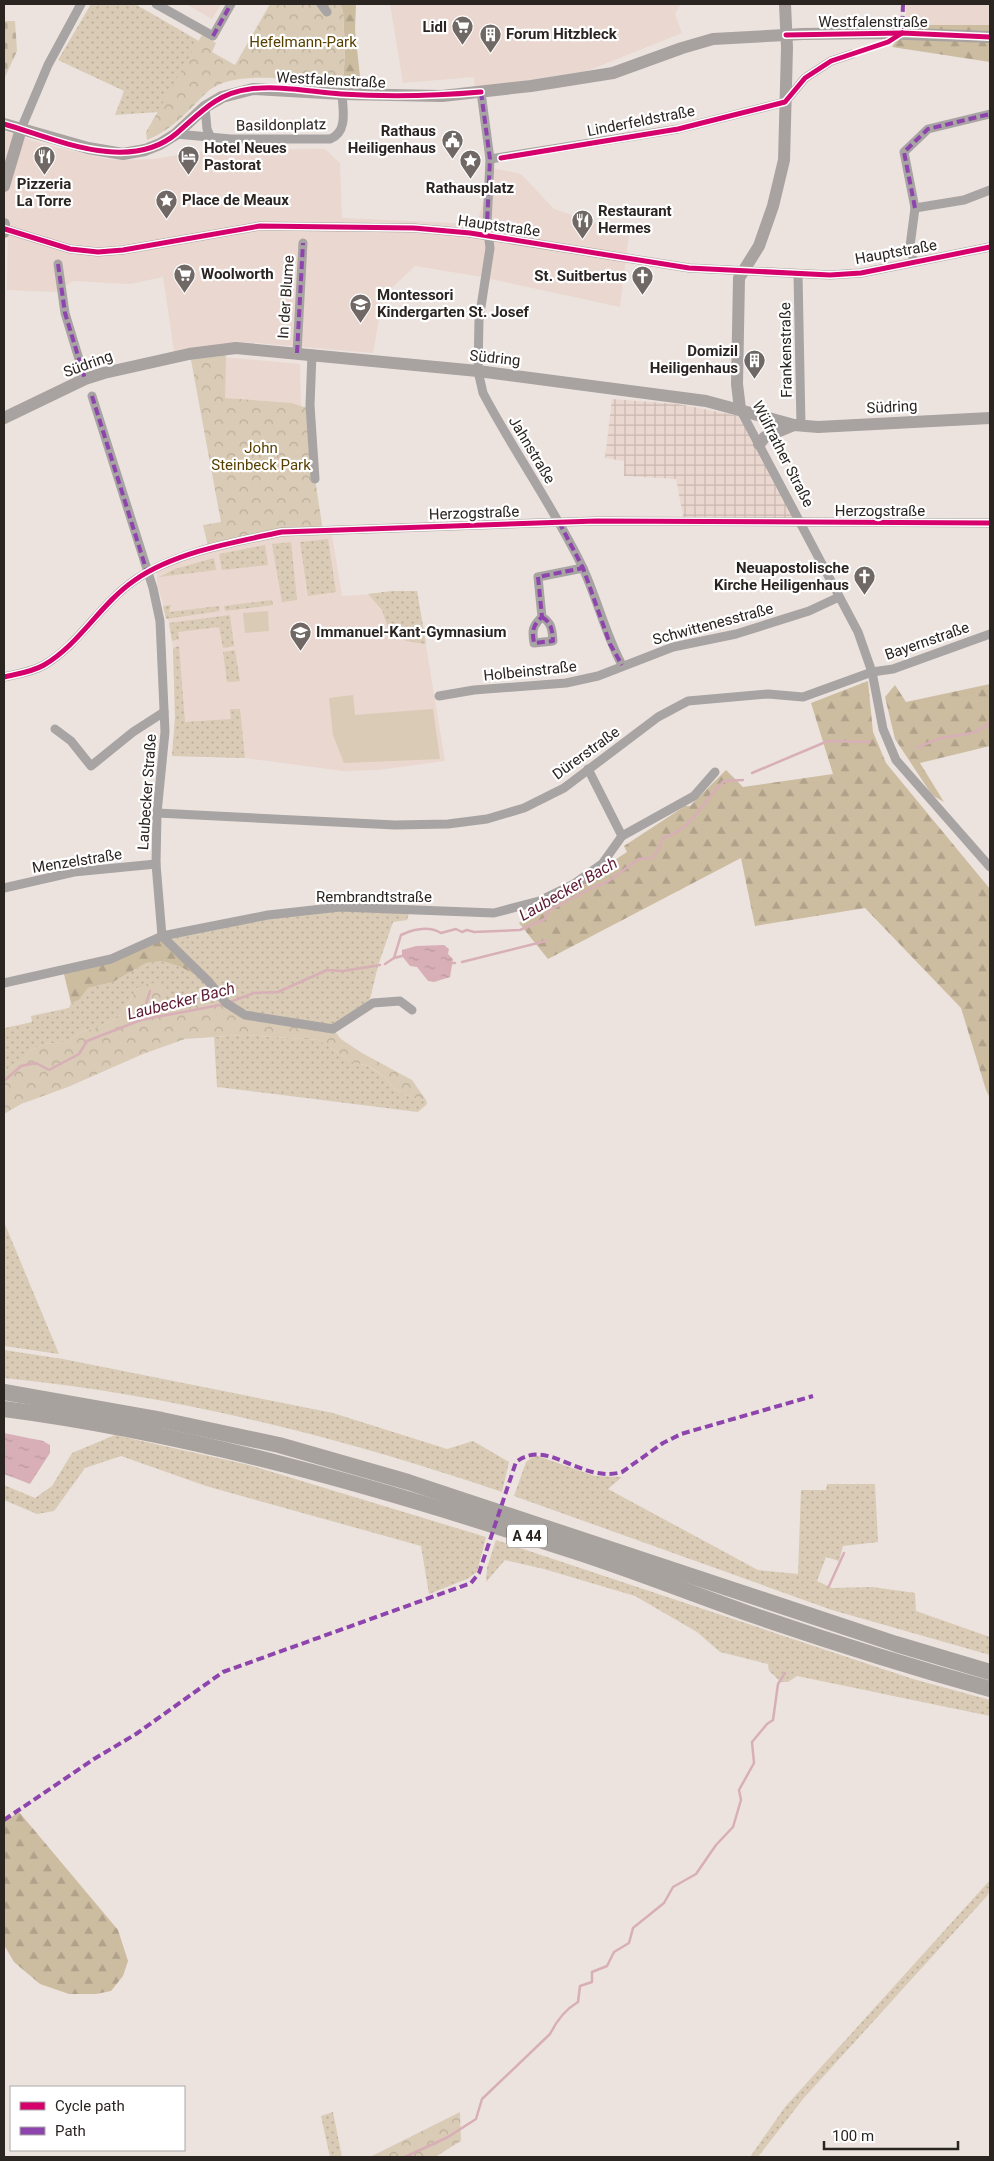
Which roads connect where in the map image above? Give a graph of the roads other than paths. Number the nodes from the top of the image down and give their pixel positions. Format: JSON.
{"nodes":[{"id":1,"x":81,"y":4,"type":"edge"},
{"id":2,"x":156,"y":4,"type":"edge"},
{"id":3,"x":231,"y":4,"type":"edge"},
{"id":4,"x":321,"y":4,"type":"edge"},
{"id":5,"x":785,"y":4,"type":"edge"},
{"id":6,"x":327,"y":12,"type":"dead end"},
{"id":7,"x":786,"y":35,"type":"junction"},
{"id":8,"x":990,"y":37,"type":"edge"},
{"id":9,"x":852,"y":54,"type":"dead end"},
{"id":10,"x":481,"y":92,"type":"junction"},
{"id":11,"x":342,"y":94,"type":"junction"},
{"id":12,"x":785,"y":102,"type":"junction"},
{"id":13,"x":205,"y":107,"type":"junction"},
{"id":14,"x":990,"y":114,"type":"edge"},
{"id":15,"x":4,"y":124,"type":"edge"},
{"id":16,"x":21,"y":129,"type":"junction"},
{"id":17,"x":176,"y":134,"type":"junction"},
{"id":18,"x":211,"y":138,"type":"junction"},
{"id":19,"x":490,"y":159,"type":"junction"},
{"id":20,"x":4,"y":186,"type":"edge"},
{"id":21,"x":990,"y":190,"type":"edge"},
{"id":22,"x":915,"y":208,"type":"junction"},
{"id":23,"x":4,"y":228,"type":"edge"},
{"id":24,"x":489,"y":236,"type":"junction"},
{"id":25,"x":303,"y":243,"type":"dead end"},
{"id":26,"x":990,"y":247,"type":"edge"},
{"id":27,"x":914,"y":262,"type":"junction"},
{"id":28,"x":58,"y":264,"type":"dead end"},
{"id":29,"x":742,"y":271,"type":"junction"},
{"id":30,"x":798,"y":274,"type":"junction"},
{"id":31,"x":296,"y":353,"type":"junction"},
{"id":32,"x":312,"y":354,"type":"junction"},
{"id":33,"x":478,"y":371,"type":"junction"},
{"id":34,"x":86,"y":379,"type":"junction"},
{"id":35,"x":92,"y":396,"type":"dead end"},
{"id":36,"x":740,"y":409,"type":"junction"},
{"id":37,"x":4,"y":418,"type":"edge"},
{"id":38,"x":990,"y":418,"type":"edge"},
{"id":39,"x":798,"y":425,"type":"junction"},
{"id":40,"x":758,"y":444,"type":"junction"},
{"id":41,"x":315,"y":479,"type":"dead end"},
{"id":42,"x":559,"y":522,"type":"junction"},
{"id":43,"x":800,"y":523,"type":"junction"},
{"id":44,"x":990,"y":523,"type":"edge"},
{"id":45,"x":583,"y":568,"type":"junction"},
{"id":46,"x":147,"y":572,"type":"junction"},
{"id":47,"x":839,"y":597,"type":"junction"},
{"id":48,"x":542,"y":617,"type":"dead end"},
{"id":49,"x":990,"y":634,"type":"edge"},
{"id":50,"x":622,"y":665,"type":"junction"},
{"id":51,"x":872,"y":672,"type":"junction"},
{"id":52,"x":4,"y":677,"type":"edge"},
{"id":53,"x":439,"y":696,"type":"dead end"},
{"id":54,"x":164,"y":712,"type":"junction"},
{"id":55,"x":55,"y":729,"type":"dead end"},
{"id":56,"x":588,"y":769,"type":"junction"},
{"id":57,"x":714,"y":772,"type":"dead end"},
{"id":58,"x":157,"y":813,"type":"junction"},
{"id":59,"x":622,"y":836,"type":"junction"},
{"id":60,"x":156,"y":864,"type":"junction"},
{"id":61,"x":990,"y":867,"type":"edge"},
{"id":62,"x":4,"y":888,"type":"edge"},
{"id":63,"x":162,"y":936,"type":"junction"},
{"id":64,"x":4,"y":983,"type":"edge"},
{"id":65,"x":412,"y":1010,"type":"dead end"},
{"id":66,"x":4,"y":1392,"type":"edge"},
{"id":67,"x":4,"y":1409,"type":"edge"},
{"id":68,"x":990,"y":1672,"type":"edge"},
{"id":69,"x":990,"y":1689,"type":"edge"}],
"edges":[{"from":1,"to":16,"type":"street"},
{"from":2,"to":3,"type":"street"},
{"from":4,"to":6,"type":"street"},
{"from":5,"to":7,"type":"street"},
{"from":7,"to":8,"type":"street","name":"Westfalenstraße"},
{"from":7,"to":10,"type":"street","name":"Westfalenstraße"},
{"from":7,"to":12,"type":"street"},
{"from":9,"to":12,"type":"street"},
{"from":10,"to":11,"type":"street","name":"Westfalenstraße"},
{"from":10,"to":19,"type":"street","name":"Jahnstraße"},
{"from":11,"to":13,"type":"street","name":"Westfalenstraße"},
{"from":11,"to":18,"type":"street","name":"Basildonplatz"},
{"from":12,"to":19,"type":"street","name":"Linderfeldstraße"},
{"from":12,"to":29,"type":"street"},
{"from":13,"to":17,"type":"street","name":"Westfalenstraße"},
{"from":13,"to":18,"type":"street"},
{"from":14,"to":22,"type":"street"},
{"from":15,"to":16,"type":"street","name":"Westfalenstraße"},
{"from":16,"to":17,"type":"street","name":"Westfalenstraße"},
{"from":16,"to":20,"type":"street"},
{"from":17,"to":18,"type":"street","name":"Basildonplatz"},
{"from":19,"to":24,"type":"street","name":"Jahnstraße"},
{"from":21,"to":22,"type":"street"},
{"from":22,"to":27,"type":"street"},
{"from":23,"to":24,"type":"street","name":"Hauptstraße"},
{"from":24,"to":29,"type":"street","name":"Hauptstraße"},
{"from":24,"to":33,"type":"street","name":"Jahnstraße"},
{"from":25,"to":31,"type":"street","name":"In der Blume"},
{"from":26,"to":27,"type":"street","name":"Hauptstraße"},
{"from":27,"to":30,"type":"street","name":"Hauptstraße"},
{"from":28,"to":34,"type":"street"},
{"from":29,"to":30,"type":"street","name":"Hauptstraße"},
{"from":29,"to":36,"type":"street","name":"Wülfrather Straße"},
{"from":30,"to":39,"type":"street","name":"Frankenstraße"},
{"from":31,"to":32,"type":"street","name":"Südring"},
{"from":31,"to":34,"type":"street","name":"Südring"},
{"from":32,"to":33,"type":"street","name":"Südring"},
{"from":32,"to":41,"type":"street"},
{"from":33,"to":36,"type":"street","name":"Südring"},
{"from":33,"to":42,"type":"street","name":"Jahnstraße"},
{"from":34,"to":37,"type":"street","name":"Südring"},
{"from":35,"to":46,"type":"street","name":"Laubecker Straße"},
{"from":36,"to":39,"type":"street","name":"Südring"},
{"from":36,"to":40,"type":"street","name":"Wülfrather Straße"},
{"from":38,"to":39,"type":"street","name":"Südring"},
{"from":39,"to":40,"type":"street"},
{"from":40,"to":43,"type":"street","name":"Wülfrather Straße"},
{"from":42,"to":43,"type":"street","name":"Herzogstraße"},
{"from":42,"to":45,"type":"street","name":"Jahnstraße"},
{"from":42,"to":46,"type":"street","name":"Herzogstraße"},
{"from":43,"to":44,"type":"street","name":"Herzogstraße"},
{"from":43,"to":47,"type":"street","name":"Wülfrather Straße"},
{"from":45,"to":48,"type":"street"},
{"from":45,"to":50,"type":"street","name":"Jahnstraße"},
{"from":46,"to":52,"type":"street","name":"Herzogstraße"},
{"from":46,"to":54,"type":"street","name":"Laubecker Straße"},
{"from":47,"to":50,"type":"street","name":"Schwittenesstraße"},
{"from":47,"to":51,"type":"street","name":"Wülfrather Straße"},
{"from":49,"to":51,"type":"street","name":"Bayernstraße"},
{"from":50,"to":53,"type":"street","name":"Holbeinstraße"},
{"from":51,"to":56,"type":"street","name":"Dürerstraße"},
{"from":51,"to":61,"type":"street","name":"Wülfrather Straße"},
{"from":54,"to":55,"type":"street"},
{"from":54,"to":58,"type":"street","name":"Laubecker Straße"},
{"from":56,"to":58,"type":"street","name":"Dürerstraße"},
{"from":56,"to":59,"type":"street"},
{"from":57,"to":59,"type":"street"},
{"from":58,"to":60,"type":"street","name":"Laubecker Straße"},
{"from":59,"to":63,"type":"street","name":"Rembrandtstraße"},
{"from":60,"to":62,"type":"street","name":"Menzelstraße"},
{"from":60,"to":63,"type":"street","name":"Laubecker Straße"},
{"from":63,"to":64,"type":"street","name":"Rembrandtstraße"},
{"from":63,"to":65,"type":"street"},
{"from":66,"to":68,"type":"highway","number":"A 44"},
{"from":67,"to":69,"type":"highway","number":"A 44"}]}
